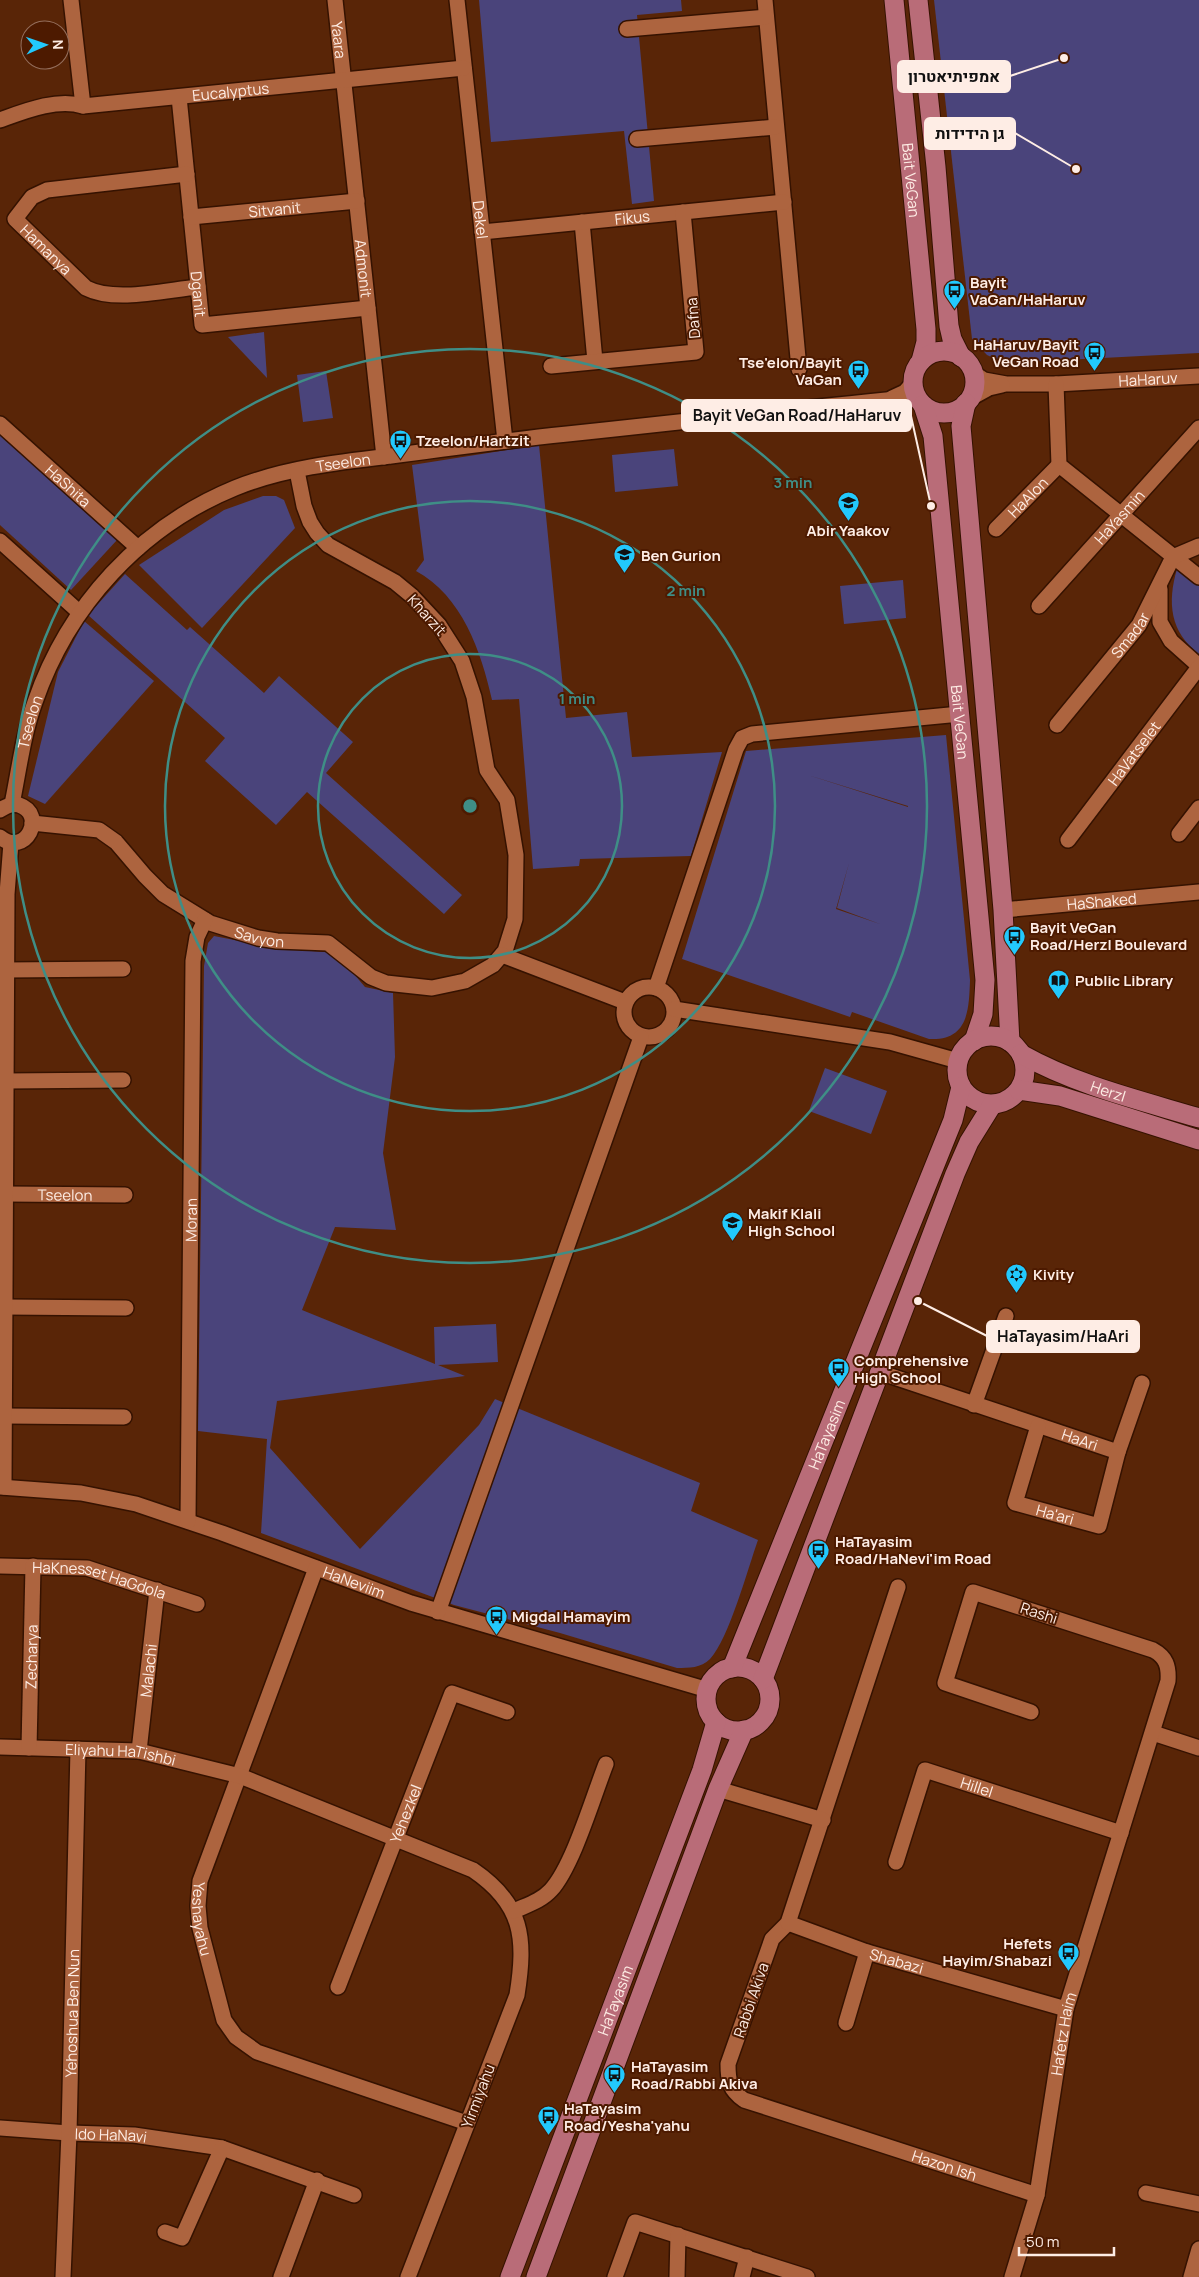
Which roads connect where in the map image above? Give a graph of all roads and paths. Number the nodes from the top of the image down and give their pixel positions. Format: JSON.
{"nodes":[{"id":1,"x":71,"y":0,"type":"edge"},
{"id":2,"x":335,"y":0,"type":"edge"},
{"id":3,"x":457,"y":0,"type":"edge"},
{"id":4,"x":765,"y":0,"type":"edge"},
{"id":5,"x":894,"y":0,"type":"edge"},
{"id":6,"x":918,"y":0,"type":"edge"},
{"id":7,"x":766,"y":17,"type":"junction"},
{"id":8,"x":626,"y":29,"type":"dead end"},
{"id":9,"x":464,"y":68,"type":"junction"},
{"id":10,"x":344,"y":80,"type":"junction"},
{"id":11,"x":179,"y":97,"type":"junction"},
{"id":12,"x":83,"y":106,"type":"junction"},
{"id":13,"x":0,"y":120,"type":"edge"},
{"id":14,"x":776,"y":127,"type":"junction"},
{"id":15,"x":637,"y":139,"type":"dead end"},
{"id":16,"x":187,"y":174,"type":"junction"},
{"id":17,"x":357,"y":201,"type":"junction"},
{"id":18,"x":784,"y":202,"type":"junction"},
{"id":19,"x":683,"y":212,"type":"junction"},
{"id":20,"x":191,"y":218,"type":"junction"},
{"id":21,"x":582,"y":222,"type":"junction"},
{"id":22,"x":482,"y":232,"type":"junction"},
{"id":23,"x":198,"y":287,"type":"junction"},
{"id":24,"x":368,"y":308,"type":"junction"},
{"id":25,"x":921,"y":361,"type":"junction"},
{"id":26,"x":595,"y":362,"type":"junction"},
{"id":27,"x":966,"y":364,"type":"junction"},
{"id":28,"x":551,"y":366,"type":"dead end"},
{"id":29,"x":799,"y":369,"type":"dead end"},
{"id":30,"x":1199,"y":376,"type":"edge"},
{"id":31,"x":1006,"y":384,"type":"junction"},
{"id":32,"x":1056,"y":384,"type":"junction"},
{"id":33,"x":918,"y":395,"type":"junction"},
{"id":34,"x":967,"y":401,"type":"junction"},
{"id":35,"x":0,"y":424,"type":"edge"},
{"id":36,"x":1199,"y":428,"type":"edge"},
{"id":37,"x":504,"y":441,"type":"junction"},
{"id":38,"x":384,"y":456,"type":"junction"},
{"id":39,"x":1059,"y":465,"type":"junction"},
{"id":40,"x":297,"y":471,"type":"junction"},
{"id":41,"x":1120,"y":516,"type":"junction"},
{"id":42,"x":996,"y":529,"type":"dead end"},
{"id":43,"x":0,"y":541,"type":"edge"},
{"id":44,"x":1199,"y":546,"type":"edge"},
{"id":45,"x":138,"y":548,"type":"junction"},
{"id":46,"x":1173,"y":557,"type":"junction"},
{"id":47,"x":1199,"y":576,"type":"edge"},
{"id":48,"x":1039,"y":606,"type":"dead end"},
{"id":49,"x":79,"y":612,"type":"junction"},
{"id":50,"x":1199,"y":666,"type":"edge"},
{"id":51,"x":960,"y":714,"type":"junction"},
{"id":52,"x":1057,"y":725,"type":"dead end"},
{"id":53,"x":6,"y":807,"type":"edge"},
{"id":54,"x":1199,"y":808,"type":"edge"},
{"id":55,"x":32,"y":823,"type":"junction"},
{"id":56,"x":1179,"y":834,"type":"dead end"},
{"id":57,"x":5,"y":840,"type":"edge"},
{"id":58,"x":1068,"y":840,"type":"dead end"},
{"id":59,"x":1199,"y":892,"type":"edge"},
{"id":60,"x":1003,"y":910,"type":"junction"},
{"id":61,"x":205,"y":920,"type":"junction"},
{"id":62,"x":502,"y":955,"type":"junction"},
{"id":63,"x":123,"y":969,"type":"dead end"},
{"id":64,"x":6,"y":970,"type":"junction"},
{"id":65,"x":656,"y":988,"type":"junction"},
{"id":66,"x":625,"y":1002,"type":"junction"},
{"id":67,"x":674,"y":1009,"type":"junction"},
{"id":68,"x":641,"y":1036,"type":"junction"},
{"id":69,"x":3,"y":1038,"type":"edge"},
{"id":70,"x":974,"y":1040,"type":"junction"},
{"id":71,"x":1015,"y":1048,"type":"junction"},
{"id":72,"x":958,"y":1061,"type":"junction"},
{"id":73,"x":123,"y":1080,"type":"dead end"},
{"id":74,"x":6,"y":1081,"type":"junction"},
{"id":75,"x":961,"y":1087,"type":"junction"},
{"id":76,"x":1019,"y":1090,"type":"junction"},
{"id":77,"x":992,"y":1105,"type":"junction"},
{"id":78,"x":1199,"y":1118,"type":"edge"},
{"id":79,"x":1199,"y":1140,"type":"edge"},
{"id":80,"x":6,"y":1194,"type":"junction"},
{"id":81,"x":125,"y":1194,"type":"dead end"},
{"id":82,"x":5,"y":1307,"type":"junction"},
{"id":83,"x":126,"y":1308,"type":"dead end"},
{"id":84,"x":1006,"y":1316,"type":"dead end"},
{"id":85,"x":879,"y":1372,"type":"junction"},
{"id":86,"x":1142,"y":1383,"type":"dead end"},
{"id":87,"x":974,"y":1404,"type":"junction"},
{"id":88,"x":5,"y":1416,"type":"junction"},
{"id":89,"x":124,"y":1417,"type":"dead end"},
{"id":90,"x":1038,"y":1426,"type":"junction"},
{"id":91,"x":1118,"y":1452,"type":"junction"},
{"id":92,"x":2,"y":1487,"type":"edge"},
{"id":93,"x":188,"y":1521,"type":"junction"},
{"id":94,"x":0,"y":1566,"type":"edge"},
{"id":95,"x":32,"y":1566,"type":"junction"},
{"id":96,"x":316,"y":1568,"type":"junction"},
{"id":97,"x":898,"y":1587,"type":"dead end"},
{"id":98,"x":158,"y":1590,"type":"junction"},
{"id":99,"x":198,"y":1604,"type":"dead end"},
{"id":100,"x":438,"y":1612,"type":"junction"},
{"id":101,"x":732,"y":1668,"type":"junction"},
{"id":102,"x":763,"y":1679,"type":"junction"},
{"id":103,"x":1168,"y":1681,"type":"joint"},
{"id":104,"x":708,"y":1690,"type":"junction"},
{"id":105,"x":507,"y":1712,"type":"dead end"},
{"id":106,"x":1031,"y":1712,"type":"dead end"},
{"id":107,"x":716,"y":1722,"type":"junction"},
{"id":108,"x":744,"y":1730,"type":"junction"},
{"id":109,"x":1153,"y":1732,"type":"junction"},
{"id":110,"x":0,"y":1747,"type":"edge"},
{"id":111,"x":28,"y":1748,"type":"junction"},
{"id":112,"x":1199,"y":1748,"type":"edge"},
{"id":113,"x":78,"y":1749,"type":"junction"},
{"id":114,"x":139,"y":1751,"type":"junction"},
{"id":115,"x":606,"y":1764,"type":"dead end"},
{"id":116,"x":240,"y":1776,"type":"junction"},
{"id":117,"x":718,"y":1789,"type":"junction"},
{"id":118,"x":823,"y":1820,"type":"junction"},
{"id":119,"x":1121,"y":1833,"type":"junction"},
{"id":120,"x":396,"y":1838,"type":"junction"},
{"id":121,"x":896,"y":1862,"type":"dead end"},
{"id":122,"x":514,"y":1911,"type":"junction"},
{"id":123,"x":788,"y":1923,"type":"junction"},
{"id":124,"x":867,"y":1952,"type":"junction"},
{"id":125,"x":338,"y":1987,"type":"dead end"},
{"id":126,"x":1066,"y":2009,"type":"junction"},
{"id":127,"x":846,"y":2023,"type":"dead end"},
{"id":128,"x":467,"y":2123,"type":"junction"},
{"id":129,"x":0,"y":2128,"type":"edge"},
{"id":130,"x":70,"y":2134,"type":"junction"},
{"id":131,"x":853,"y":2136,"type":"joint"},
{"id":132,"x":222,"y":2148,"type":"junction"},
{"id":133,"x":317,"y":2180,"type":"junction"},
{"id":134,"x":1146,"y":2193,"type":"dead end"},
{"id":135,"x":354,"y":2195,"type":"dead end"},
{"id":136,"x":1037,"y":2195,"type":"junction"},
{"id":137,"x":1199,"y":2204,"type":"edge"},
{"id":138,"x":165,"y":2232,"type":"dead end"},
{"id":139,"x":678,"y":2235,"type":"junction"},
{"id":140,"x":1199,"y":2249,"type":"edge"},
{"id":141,"x":747,"y":2257,"type":"junction"},
{"id":142,"x":63,"y":2277,"type":"edge"},
{"id":143,"x":281,"y":2277,"type":"edge"},
{"id":144,"x":408,"y":2277,"type":"edge"},
{"id":145,"x":510,"y":2277,"type":"edge"},
{"id":146,"x":536,"y":2277,"type":"edge"},
{"id":147,"x":615,"y":2277,"type":"edge"},
{"id":148,"x":677,"y":2277,"type":"edge"},
{"id":149,"x":742,"y":2277,"type":"edge"},
{"id":150,"x":807,"y":2277,"type":"edge"},
{"id":151,"x":1012,"y":2277,"type":"edge"},
{"id":152,"x":1191,"y":2277,"type":"edge"}],
"edges":[{"from":1,"to":12,"type":"street"},
{"from":2,"to":10,"type":"street","name":"Yaara"},
{"from":3,"to":9,"type":"street","name":"Dekel"},
{"from":4,"to":7,"type":"street"},
{"from":5,"to":25,"type":"main road","name":"Bait VeGan"},
{"from":6,"to":27,"type":"main road","name":"Bait VeGan"},
{"from":7,"to":8,"type":"street"},
{"from":7,"to":14,"type":"street"},
{"from":9,"to":10,"type":"street","name":"Eucalyptus"},
{"from":9,"to":22,"type":"street","name":"Dekel"},
{"from":10,"to":11,"type":"street","name":"Eucalyptus"},
{"from":10,"to":17,"type":"street","name":"Admonit"},
{"from":11,"to":12,"type":"street","name":"Eucalyptus"},
{"from":11,"to":16,"type":"street","name":"Dganit"},
{"from":12,"to":13,"type":"street","name":"Eucalyptus"},
{"from":14,"to":15,"type":"street"},
{"from":14,"to":18,"type":"street"},
{"from":16,"to":20,"type":"street","name":"Dganit"},
{"from":16,"to":23,"type":"street","name":"Hamanya"},
{"from":17,"to":20,"type":"street","name":"Sitvanit"},
{"from":17,"to":24,"type":"street","name":"Admonit"},
{"from":18,"to":19,"type":"street","name":"Fikus"},
{"from":18,"to":29,"type":"street"},
{"from":19,"to":21,"type":"street","name":"Fikus"},
{"from":19,"to":26,"type":"street","name":"Dafna"},
{"from":20,"to":23,"type":"street","name":"Dganit"},
{"from":21,"to":22,"type":"street","name":"Fikus"},
{"from":21,"to":26,"type":"street"},
{"from":22,"to":37,"type":"street","name":"Dekel"},
{"from":23,"to":24,"type":"street","name":"Dganit"},
{"from":24,"to":38,"type":"street","name":"Admonit"},
{"from":25,"to":27,"type":"main road"},
{"from":25,"to":33,"type":"main road"},
{"from":26,"to":28,"type":"street","name":"Dafna"},
{"from":27,"to":31,"type":"street","name":"HaHaruv"},
{"from":27,"to":34,"type":"main road"},
{"from":30,"to":32,"type":"street","name":"HaHaruv"},
{"from":31,"to":32,"type":"street","name":"HaHaruv"},
{"from":31,"to":34,"type":"street","name":"HaHaruv"},
{"from":32,"to":39,"type":"street"},
{"from":33,"to":34,"type":"main road"},
{"from":33,"to":37,"type":"street","name":"Tseelon"},
{"from":33,"to":51,"type":"main road","name":"Bait VeGan"},
{"from":34,"to":60,"type":"main road","name":"Bait VeGan"},
{"from":35,"to":45,"type":"street","name":"HaShita"},
{"from":36,"to":41,"type":"street","name":"HaYasmin"},
{"from":37,"to":38,"type":"street","name":"Tseelon"},
{"from":38,"to":40,"type":"street","name":"Tseelon"},
{"from":39,"to":41,"type":"street"},
{"from":39,"to":42,"type":"street","name":"HaAlon"},
{"from":40,"to":45,"type":"street","name":"Tseelon"},
{"from":40,"to":62,"type":"street","name":"Kharzit"},
{"from":41,"to":46,"type":"street"},
{"from":41,"to":48,"type":"street","name":"HaYasmin"},
{"from":43,"to":49,"type":"street"},
{"from":44,"to":46,"type":"street"},
{"from":45,"to":49,"type":"street","name":"Tseelon"},
{"from":46,"to":47,"type":"street"},
{"from":46,"to":50,"type":"street"},
{"from":46,"to":52,"type":"street","name":"Smadar"},
{"from":49,"to":53,"type":"street","name":"Tseelon"},
{"from":50,"to":58,"type":"street","name":"HaVatselet"},
{"from":51,"to":65,"type":"street"},
{"from":51,"to":70,"type":"main road","name":"Bait VeGan"},
{"from":53,"to":55,"type":"street"},
{"from":54,"to":56,"type":"street"},
{"from":55,"to":57,"type":"street"},
{"from":55,"to":61,"type":"street","name":"Savyon"},
{"from":57,"to":64,"type":"street"},
{"from":59,"to":60,"type":"street","name":"HaShaked"},
{"from":60,"to":71,"type":"main road","name":"Bait VeGan"},
{"from":61,"to":62,"type":"street","name":"Savyon"},
{"from":61,"to":93,"type":"street","name":"Moran"},
{"from":62,"to":66,"type":"street"},
{"from":63,"to":64,"type":"street"},
{"from":64,"to":69,"type":"street"},
{"from":65,"to":66,"type":"street"},
{"from":65,"to":67,"type":"street"},
{"from":66,"to":68,"type":"street"},
{"from":67,"to":68,"type":"street"},
{"from":67,"to":72,"type":"street"},
{"from":68,"to":100,"type":"street"},
{"from":69,"to":74,"type":"street"},
{"from":70,"to":71,"type":"main road"},
{"from":70,"to":72,"type":"main road"},
{"from":71,"to":76,"type":"main road"},
{"from":71,"to":78,"type":"main road","name":"Herzl"},
{"from":72,"to":75,"type":"main road"},
{"from":73,"to":74,"type":"street"},
{"from":74,"to":80,"type":"street"},
{"from":75,"to":77,"type":"main road"},
{"from":75,"to":101,"type":"main road","name":"HaTayasim"},
{"from":76,"to":77,"type":"main road"},
{"from":76,"to":79,"type":"main road","name":"Herzl"},
{"from":77,"to":85,"type":"main road","name":"HaTayasim"},
{"from":80,"to":81,"type":"street","name":"Tseelon"},
{"from":80,"to":82,"type":"street"},
{"from":82,"to":83,"type":"street"},
{"from":82,"to":88,"type":"street"},
{"from":84,"to":87,"type":"street"},
{"from":85,"to":87,"type":"street","name":"HaAri"},
{"from":85,"to":102,"type":"main road","name":"HaTayasim"},
{"from":86,"to":91,"type":"street","name":"HaAri"},
{"from":87,"to":90,"type":"street","name":"HaAri"},
{"from":88,"to":89,"type":"street"},
{"from":88,"to":92,"type":"street"},
{"from":90,"to":91,"type":"street","name":"HaAri"},
{"from":90,"to":91,"type":"street","name":"Ha'ari"},
{"from":92,"to":93,"type":"street","name":"HaNeviim"},
{"from":93,"to":96,"type":"street","name":"HaNeviim"},
{"from":94,"to":95,"type":"street","name":"HaKnesset HaGdola"},
{"from":95,"to":98,"type":"street","name":"HaKnesset HaGdola"},
{"from":95,"to":111,"type":"street","name":"Zecharya"},
{"from":96,"to":100,"type":"street","name":"HaNeviim"},
{"from":96,"to":116,"type":"street","name":"Yeshayahu"},
{"from":97,"to":118,"type":"street","name":"Rabbi Akiva"},
{"from":98,"to":99,"type":"street","name":"HaKnesset HaGdola"},
{"from":98,"to":114,"type":"street","name":"Malachi"},
{"from":100,"to":104,"type":"street","name":"HaNeviim"},
{"from":101,"to":102,"type":"main road"},
{"from":101,"to":104,"type":"main road"},
{"from":102,"to":108,"type":"main road"},
{"from":103,"to":106,"type":"street","name":"Rashi"},
{"from":103,"to":109,"type":"street","name":"Hafetz Haim"},
{"from":104,"to":107,"type":"main road"},
{"from":105,"to":120,"type":"street","name":"Yehezkel"},
{"from":107,"to":108,"type":"main road"},
{"from":107,"to":145,"type":"main road","name":"HaTayasim"},
{"from":108,"to":117,"type":"main road","name":"HaTayasim"},
{"from":109,"to":112,"type":"street"},
{"from":109,"to":119,"type":"street","name":"Hafetz Haim"},
{"from":110,"to":111,"type":"street","name":"Eliyahu HaTishbi"},
{"from":111,"to":113,"type":"street","name":"Eliyahu HaTishbi"},
{"from":113,"to":114,"type":"street","name":"Eliyahu HaTishbi"},
{"from":113,"to":130,"type":"street","name":"Yehoshua Ben Nun"},
{"from":114,"to":116,"type":"street","name":"Eliyahu HaTishbi"},
{"from":115,"to":122,"type":"street"},
{"from":116,"to":120,"type":"street","name":"Yirmiyahu"},
{"from":116,"to":128,"type":"street","name":"Yeshayahu"},
{"from":117,"to":118,"type":"street"},
{"from":117,"to":146,"type":"main road","name":"HaTayasim"},
{"from":118,"to":123,"type":"street","name":"Rabbi Akiva"},
{"from":119,"to":121,"type":"street","name":"Hillel"},
{"from":119,"to":126,"type":"street","name":"Hafetz Haim"},
{"from":120,"to":122,"type":"street","name":"Yirmiyahu"},
{"from":120,"to":125,"type":"street","name":"Yehezkel"},
{"from":122,"to":128,"type":"street","name":"Yirmiyahu"},
{"from":123,"to":124,"type":"street","name":"Shabazi"},
{"from":123,"to":131,"type":"street","name":"Rabbi Akiva"},
{"from":124,"to":126,"type":"street","name":"Shabazi"},
{"from":124,"to":127,"type":"street"},
{"from":126,"to":136,"type":"street","name":"Hafetz Haim"},
{"from":128,"to":144,"type":"street","name":"Yirmiyahu"},
{"from":129,"to":130,"type":"street","name":"Ido HaNavi"},
{"from":130,"to":132,"type":"street","name":"Ido HaNavi"},
{"from":130,"to":142,"type":"street","name":"Yehoshua Ben Nun"},
{"from":131,"to":136,"type":"street","name":"Hazon Ish"},
{"from":132,"to":133,"type":"street","name":"Ido HaNavi"},
{"from":132,"to":138,"type":"street"},
{"from":133,"to":135,"type":"street","name":"Ido HaNavi"},
{"from":133,"to":143,"type":"street"},
{"from":134,"to":137,"type":"street"},
{"from":136,"to":151,"type":"street","name":"Hafetz Haim"},
{"from":139,"to":141,"type":"street"},
{"from":139,"to":147,"type":"street"},
{"from":139,"to":148,"type":"street"},
{"from":140,"to":152,"type":"street"},
{"from":141,"to":149,"type":"street"},
{"from":141,"to":150,"type":"street"}]}
